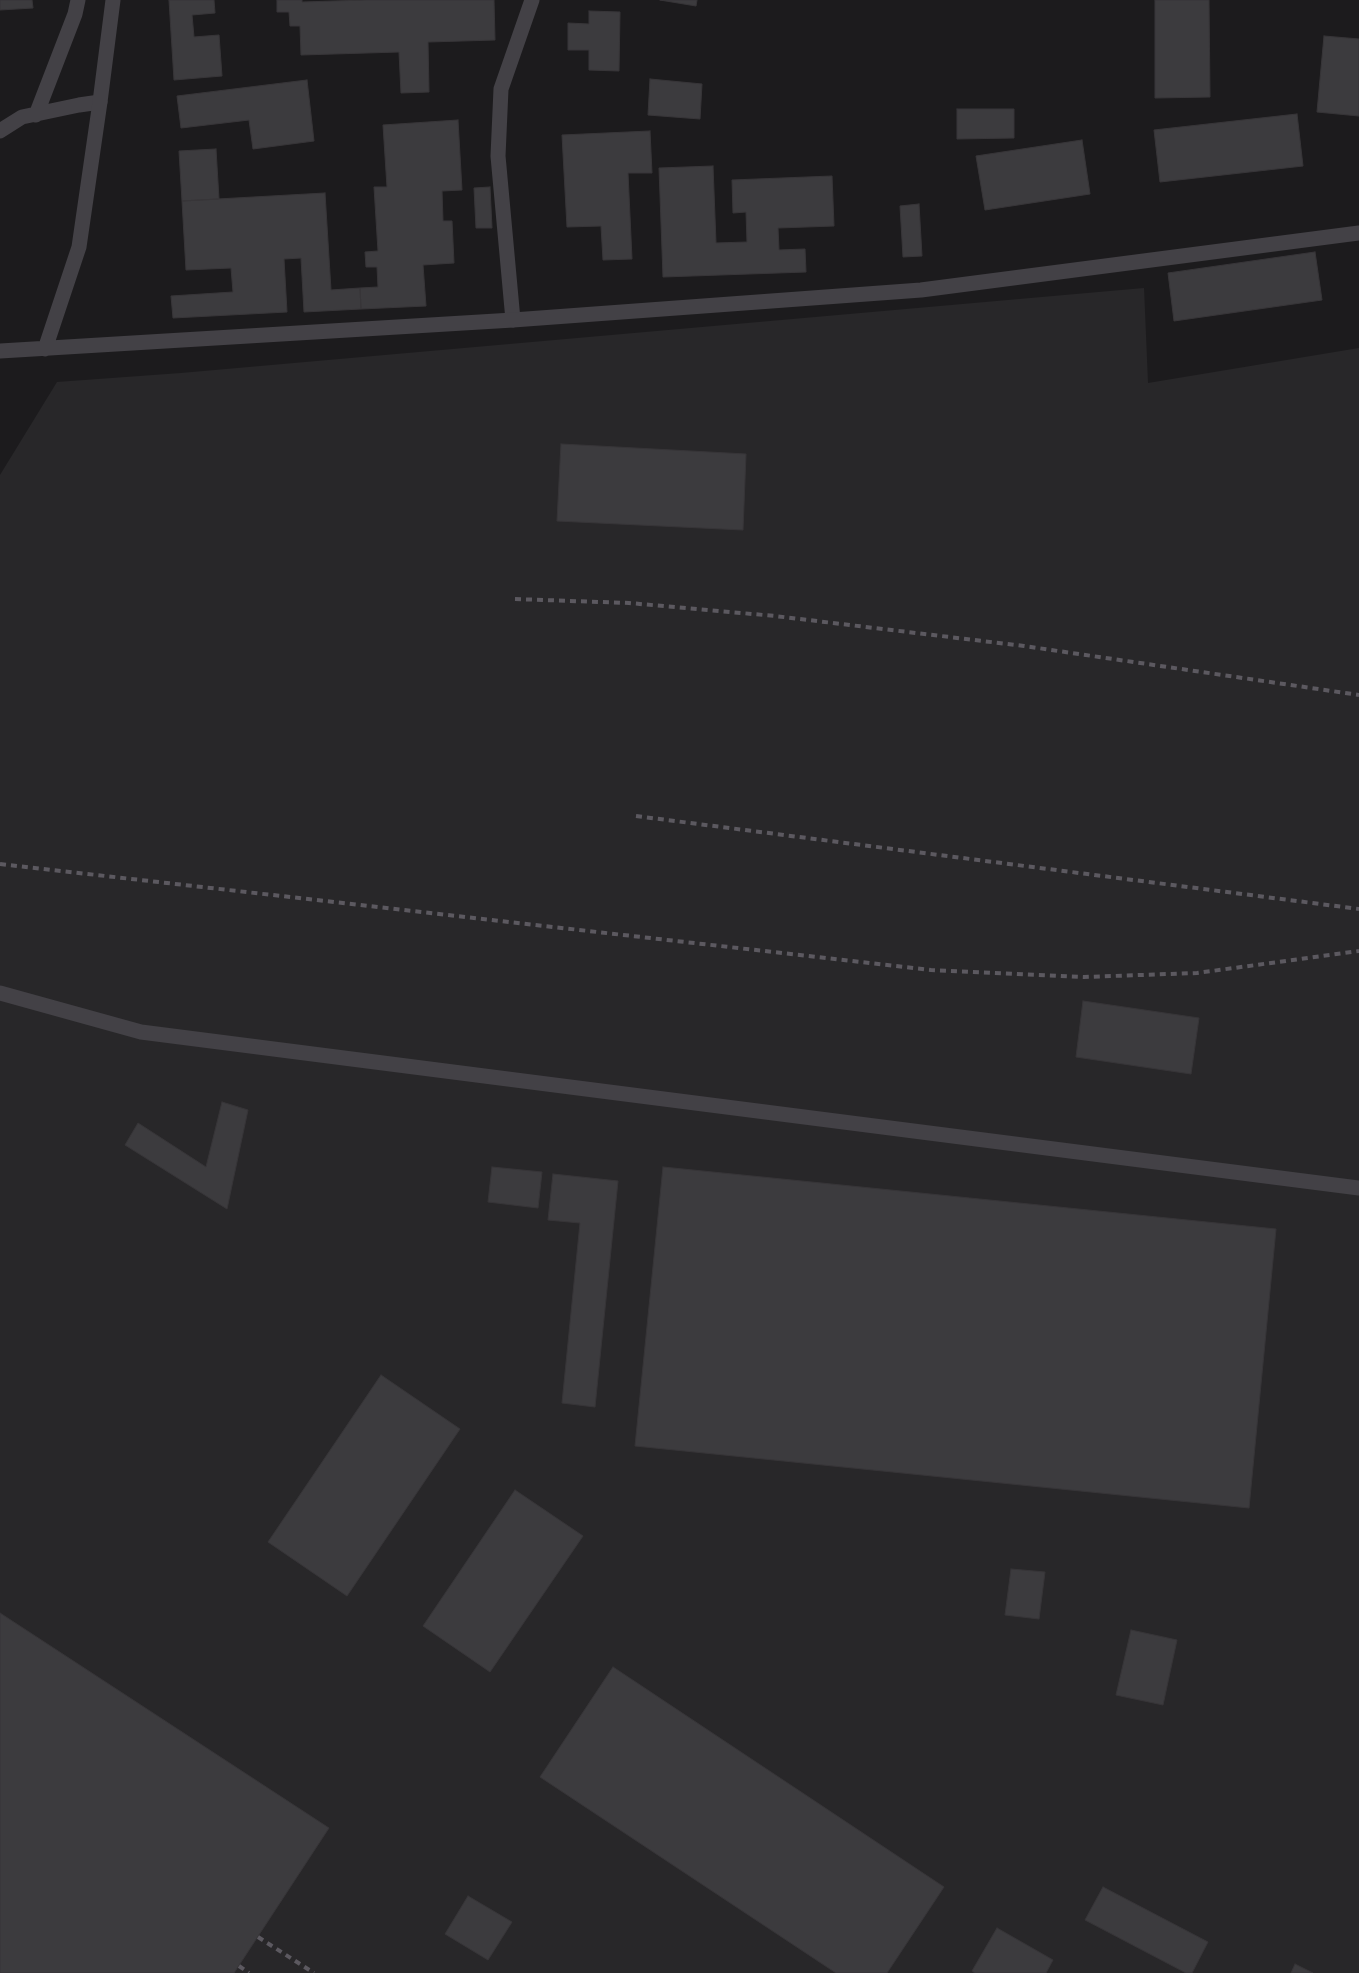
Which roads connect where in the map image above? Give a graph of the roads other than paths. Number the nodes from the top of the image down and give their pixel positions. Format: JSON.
{"nodes":[{"id":1,"x":78,"y":0,"type":"edge"},
{"id":2,"x":112,"y":0,"type":"edge"},
{"id":3,"x":532,"y":0,"type":"edge"},
{"id":4,"x":100,"y":102,"type":"junction"},
{"id":5,"x":36,"y":115,"type":"junction"},
{"id":6,"x":0,"y":131,"type":"edge"},
{"id":7,"x":1359,"y":233,"type":"edge"},
{"id":8,"x":513,"y":320,"type":"junction"},
{"id":9,"x":45,"y":349,"type":"junction"},
{"id":10,"x":0,"y":351,"type":"edge"},
{"id":11,"x":0,"y":993,"type":"edge"},
{"id":12,"x":1359,"y":1188,"type":"edge"}],
"edges":[{"from":1,"to":5,"type":"street"},
{"from":2,"to":4,"type":"street"},
{"from":3,"to":8,"type":"street"},
{"from":4,"to":5,"type":"street"},
{"from":4,"to":9,"type":"street"},
{"from":5,"to":6,"type":"street"},
{"from":7,"to":8,"type":"street"},
{"from":8,"to":9,"type":"street"},
{"from":9,"to":10,"type":"street"},
{"from":11,"to":12,"type":"street"}]}
